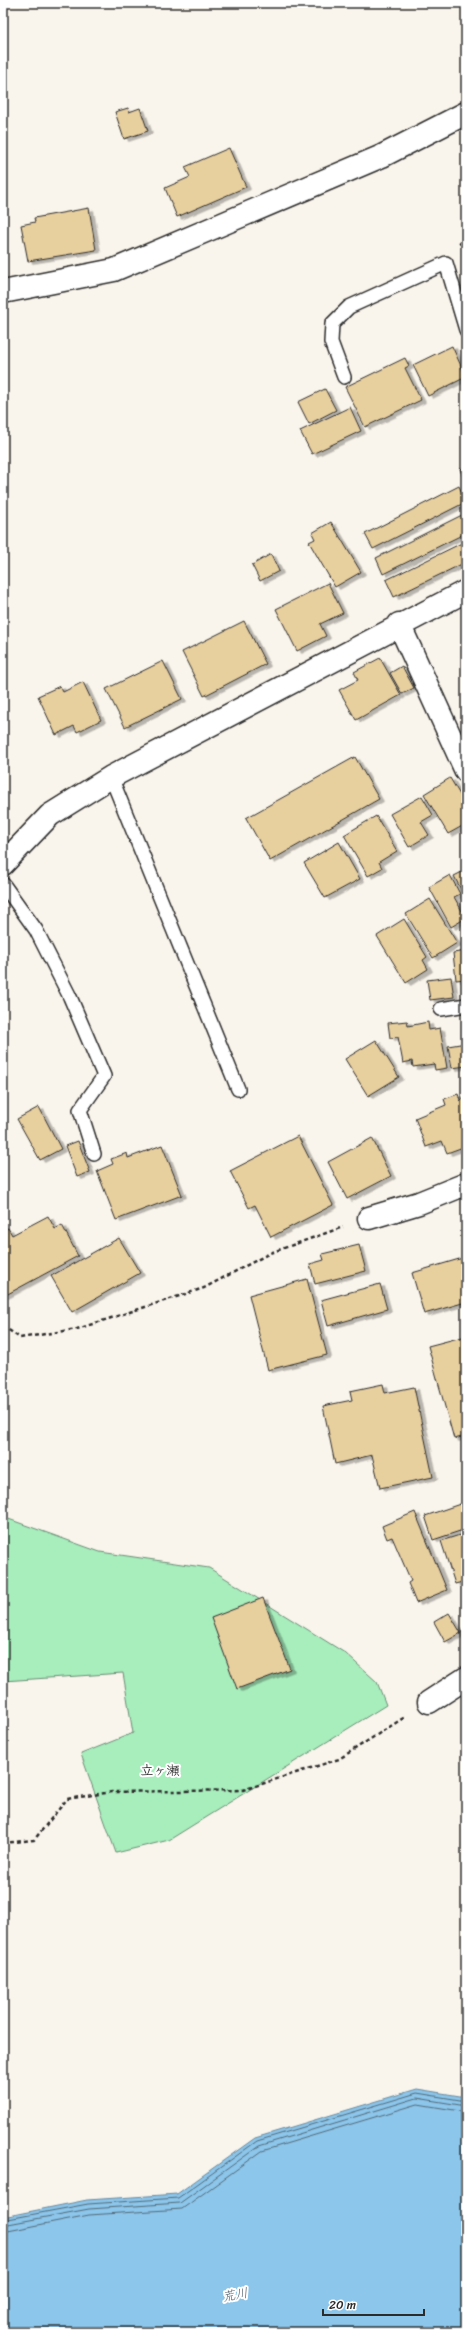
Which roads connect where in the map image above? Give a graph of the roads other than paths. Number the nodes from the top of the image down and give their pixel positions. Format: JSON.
{"nodes":[{"id":1,"x":466,"y":113,"type":"edge"},
{"id":2,"x":3,"y":292,"type":"edge"},
{"id":3,"x":466,"y":330,"type":"edge"},
{"id":4,"x":344,"y":377,"type":"dead end"},
{"id":5,"x":466,"y":591,"type":"edge"},
{"id":6,"x":399,"y":624,"type":"junction"},
{"id":7,"x":466,"y":771,"type":"edge"},
{"id":8,"x":112,"y":777,"type":"junction"},
{"id":9,"x":3,"y":864,"type":"edge"},
{"id":10,"x":3,"y":884,"type":"edge"},
{"id":11,"x":466,"y":1005,"type":"edge"},
{"id":12,"x":441,"y":1009,"type":"dead end"},
{"id":13,"x":238,"y":1089,"type":"dead end"},
{"id":14,"x":94,"y":1154,"type":"dead end"},
{"id":15,"x":466,"y":1184,"type":"edge"},
{"id":16,"x":369,"y":1218,"type":"road end"},
{"id":17,"x":466,"y":1678,"type":"edge"},
{"id":18,"x":429,"y":1702,"type":"road end"}],
"edges":[{"from":1,"to":2,"type":"street"},
{"from":3,"to":4,"type":"lane"},
{"from":5,"to":6,"type":"street"},
{"from":6,"to":7,"type":"street"},
{"from":6,"to":8,"type":"street"},
{"from":8,"to":9,"type":"street"},
{"from":8,"to":13,"type":"lane"},
{"from":10,"to":14,"type":"lane"},
{"from":11,"to":12,"type":"lane"},
{"from":15,"to":16,"type":"street"},
{"from":17,"to":18,"type":"street"}]}
